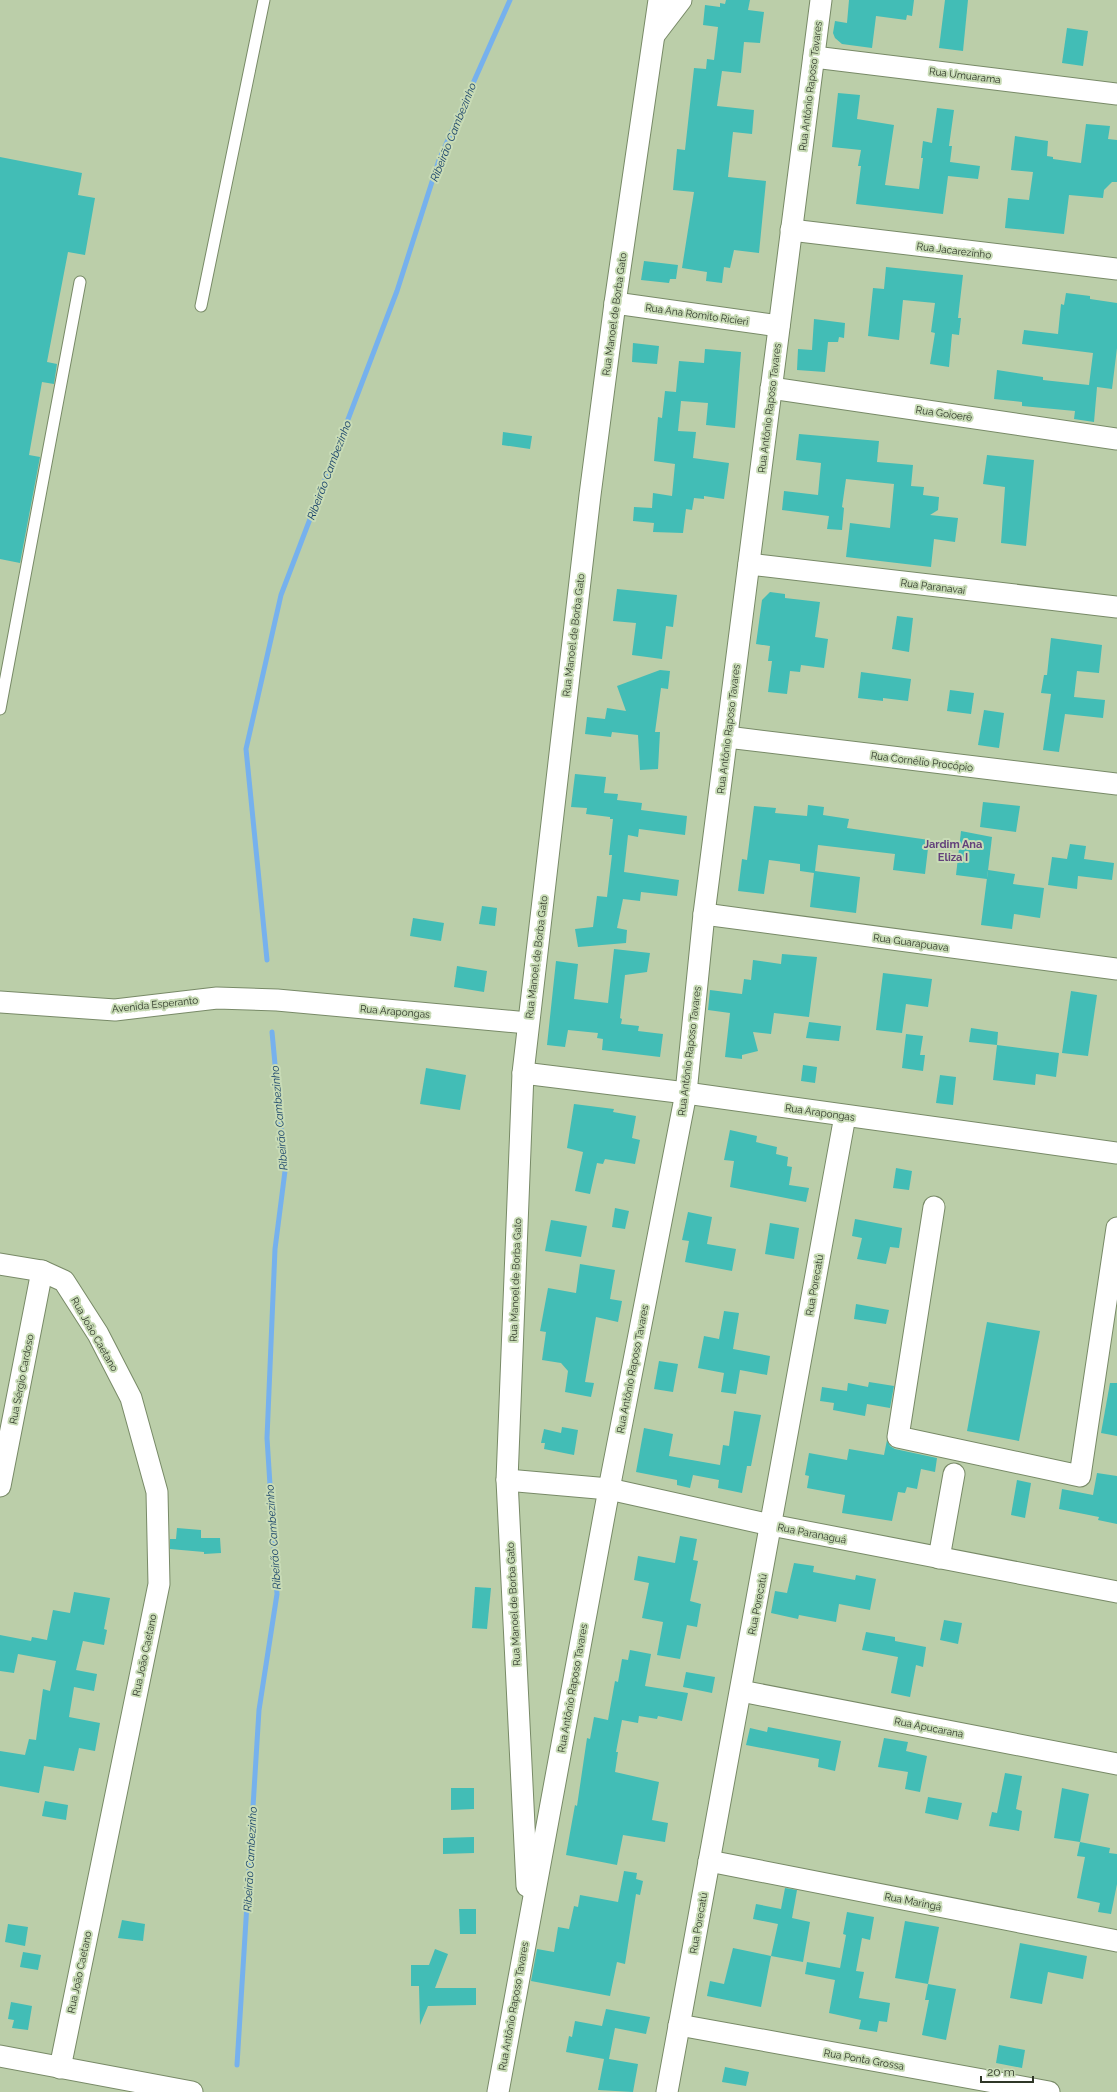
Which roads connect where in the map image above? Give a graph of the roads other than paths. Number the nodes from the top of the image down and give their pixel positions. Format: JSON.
{"nodes":[{"id":1,"x":264,"y":0,"type":"edge"},
{"id":2,"x":659,"y":0,"type":"edge"},
{"id":3,"x":681,"y":0,"type":"edge"},
{"id":4,"x":821,"y":0,"type":"edge"},
{"id":5,"x":655,"y":34,"type":"junction"},
{"id":6,"x":814,"y":57,"type":"junction"},
{"id":7,"x":1117,"y":94,"type":"edge"},
{"id":8,"x":791,"y":230,"type":"junction"},
{"id":9,"x":1117,"y":269,"type":"edge"},
{"id":10,"x":80,"y":282,"type":"dead end"},
{"id":11,"x":615,"y":303,"type":"junction"},
{"id":12,"x":201,"y":306,"type":"dead end"},
{"id":13,"x":779,"y":326,"type":"junction"},
{"id":14,"x":771,"y":388,"type":"junction"},
{"id":15,"x":1117,"y":439,"type":"edge"},
{"id":16,"x":749,"y":564,"type":"junction"},
{"id":17,"x":1117,"y":607,"type":"edge"},
{"id":18,"x":0,"y":709,"type":"edge"},
{"id":19,"x":727,"y":737,"type":"junction"},
{"id":20,"x":1117,"y":784,"type":"edge"},
{"id":21,"x":704,"y":914,"type":"junction"},
{"id":22,"x":1117,"y":969,"type":"edge"},
{"id":23,"x":262,"y":999,"type":"joint"},
{"id":24,"x":0,"y":1002,"type":"edge"},
{"id":25,"x":528,"y":1024,"type":"junction"},
{"id":26,"x":523,"y":1073,"type":"junction"},
{"id":27,"x":686,"y":1093,"type":"junction"},
{"id":28,"x":845,"y":1116,"type":"junction"},
{"id":29,"x":1117,"y":1153,"type":"edge"},
{"id":30,"x":934,"y":1207,"type":"dead end"},
{"id":31,"x":1117,"y":1228,"type":"edge"},
{"id":32,"x":0,"y":1264,"type":"edge"},
{"id":33,"x":42,"y":1271,"type":"junction"},
{"id":34,"x":954,"y":1474,"type":"dead end"},
{"id":35,"x":507,"y":1480,"type":"junction"},
{"id":36,"x":0,"y":1486,"type":"edge"},
{"id":37,"x":608,"y":1489,"type":"junction"},
{"id":38,"x":771,"y":1525,"type":"junction"},
{"id":39,"x":939,"y":1558,"type":"junction"},
{"id":40,"x":1117,"y":1592,"type":"edge"},
{"id":41,"x":741,"y":1691,"type":"junction"},
{"id":42,"x":1117,"y":1764,"type":"edge"},
{"id":43,"x":709,"y":1861,"type":"junction"},
{"id":44,"x":529,"y":1920,"type":"junction"},
{"id":45,"x":1117,"y":1941,"type":"edge"},
{"id":46,"x":679,"y":2025,"type":"junction"},
{"id":47,"x":0,"y":2056,"type":"edge"},
{"id":48,"x":60,"y":2068,"type":"junction"},
{"id":49,"x":183,"y":2090,"type":"edge"},
{"id":50,"x":498,"y":2092,"type":"edge"},
{"id":51,"x":667,"y":2092,"type":"edge"},
{"id":52,"x":1049,"y":2092,"type":"edge"}],
"edges":[{"from":1,"to":12,"type":"lane"},
{"from":2,"to":5,"type":"street","name":"Rua Manoel de Borba Gato"},
{"from":3,"to":5,"type":"street"},
{"from":4,"to":6,"type":"street","name":"Rua Antônio Raposo Tavares"},
{"from":5,"to":11,"type":"street","name":"Rua Manoel de Borba Gato"},
{"from":6,"to":7,"type":"street","name":"Rua Umuarama"},
{"from":6,"to":8,"type":"street","name":"Rua Antônio Raposo Tavares"},
{"from":8,"to":9,"type":"street","name":"Rua Jacarezinho"},
{"from":8,"to":13,"type":"street","name":"Rua Antônio Raposo Tavares"},
{"from":10,"to":18,"type":"lane"},
{"from":11,"to":13,"type":"street","name":"Rua Ana Romito Ricieri"},
{"from":11,"to":25,"type":"street","name":"Rua Manoel de Borba Gato"},
{"from":13,"to":14,"type":"street","name":"Rua Antônio Raposo Tavares"},
{"from":14,"to":15,"type":"street","name":"Rua Goioerê"},
{"from":14,"to":16,"type":"street","name":"Rua Antônio Raposo Tavares"},
{"from":16,"to":17,"type":"street","name":"Rua Paranavaí"},
{"from":16,"to":19,"type":"street","name":"Rua Antônio Raposo Tavares"},
{"from":19,"to":20,"type":"street","name":"Rua Cornélio Procópio"},
{"from":19,"to":21,"type":"street","name":"Rua Antônio Raposo Tavares"},
{"from":21,"to":22,"type":"street","name":"Rua Guarapuava"},
{"from":21,"to":27,"type":"street","name":"Rua Antônio Raposo Tavares"},
{"from":23,"to":24,"type":"street","name":"Avenida Esperanto"},
{"from":23,"to":25,"type":"street","name":"Rua Arapongas"},
{"from":25,"to":26,"type":"street","name":"Rua Manoel de Borba Gato"},
{"from":26,"to":27,"type":"street","name":"Rua Arapongas"},
{"from":26,"to":35,"type":"street","name":"Rua Manoel de Borba Gato"},
{"from":27,"to":28,"type":"street","name":"Rua Arapongas"},
{"from":27,"to":37,"type":"street","name":"Rua Antônio Raposo Tavares"},
{"from":28,"to":29,"type":"street","name":"Rua Arapongas"},
{"from":28,"to":38,"type":"street","name":"Rua Porecatú"},
{"from":30,"to":31,"type":"street"},
{"from":32,"to":33,"type":"street","name":"Rua João Caetano"},
{"from":33,"to":36,"type":"street","name":"Rua Sérgio Cardoso"},
{"from":33,"to":48,"type":"street","name":"Rua João Caetano"},
{"from":34,"to":39,"type":"street"},
{"from":35,"to":37,"type":"street","name":"Rua Paranaguá"},
{"from":35,"to":44,"type":"street","name":"Rua Manoel de Borba Gato"},
{"from":37,"to":38,"type":"street","name":"Rua Paranaguá"},
{"from":37,"to":44,"type":"street","name":"Rua Antônio Raposo Tavares"},
{"from":38,"to":39,"type":"street","name":"Rua Paranaguá"},
{"from":38,"to":41,"type":"street","name":"Rua Porecatú"},
{"from":39,"to":40,"type":"street","name":"Rua Paranaguá"},
{"from":41,"to":42,"type":"street","name":"Rua Apucarana"},
{"from":41,"to":43,"type":"street","name":"Rua Porecatú"},
{"from":43,"to":45,"type":"street","name":"Rua Maringá"},
{"from":43,"to":46,"type":"street","name":"Rua Porecatú"},
{"from":44,"to":50,"type":"street","name":"Rua Antônio Raposo Tavares"},
{"from":46,"to":51,"type":"street","name":"Rua Porecatú"},
{"from":46,"to":52,"type":"street","name":"Rua Ponta Grossa"},
{"from":47,"to":48,"type":"street"},
{"from":48,"to":49,"type":"street"}]}
